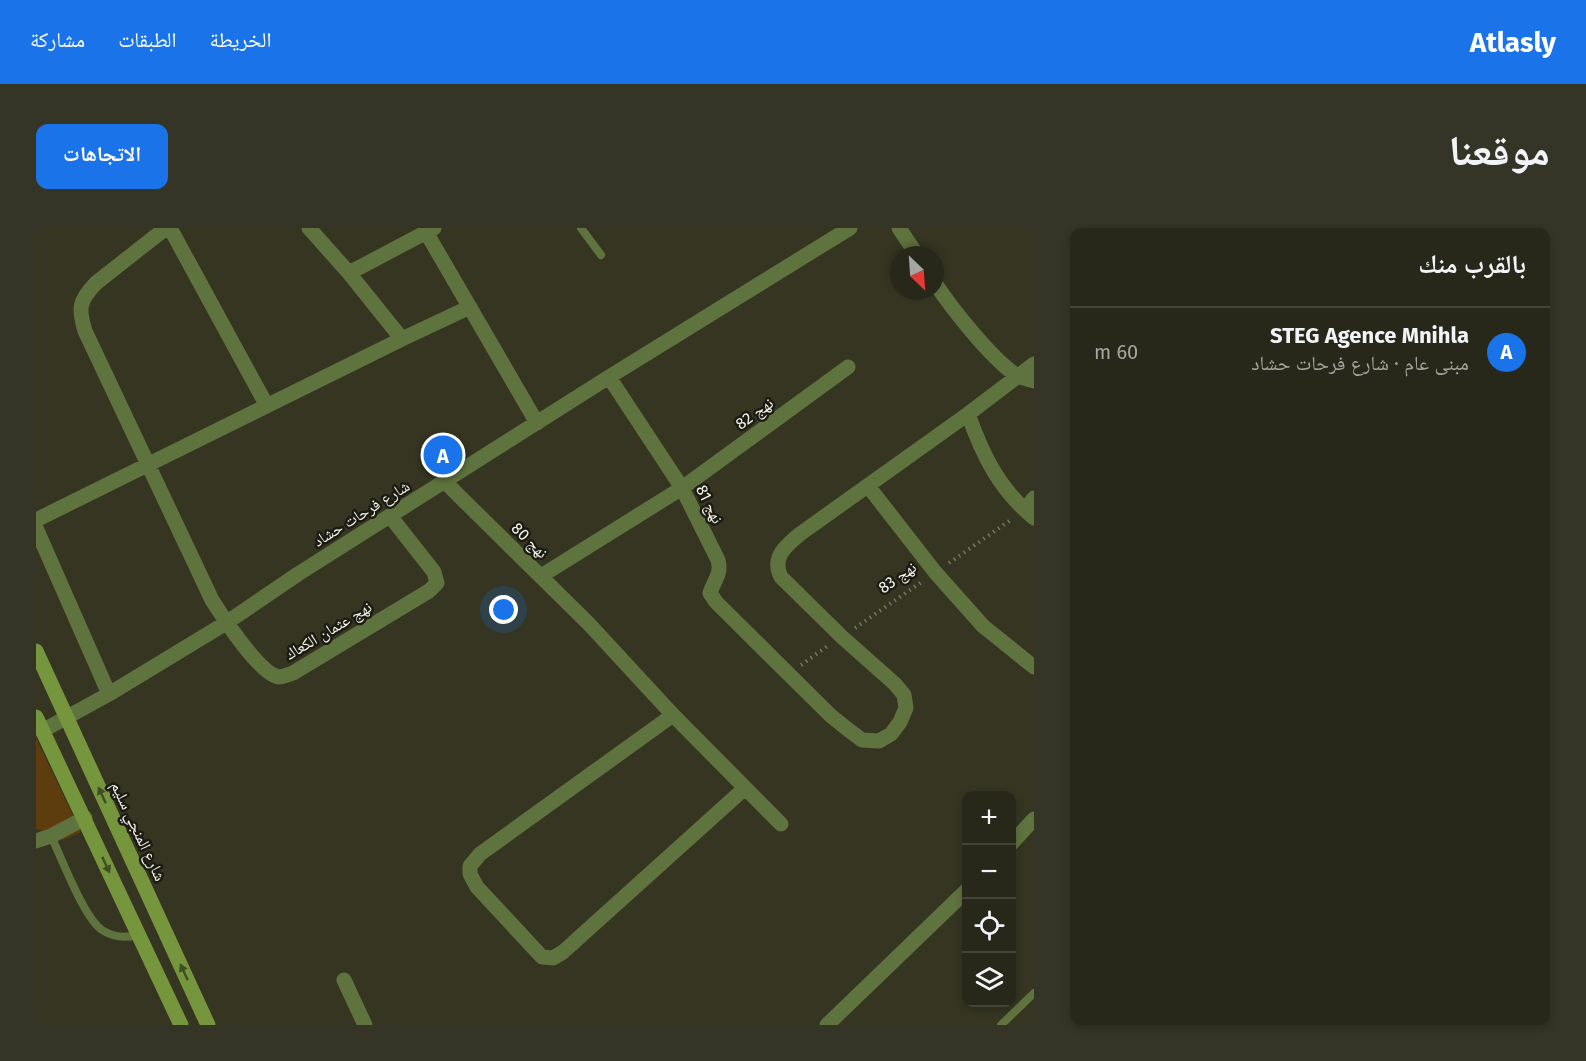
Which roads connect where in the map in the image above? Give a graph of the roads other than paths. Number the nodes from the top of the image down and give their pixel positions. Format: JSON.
{"nodes":[{"id":1,"x":168,"y":228,"type":"edge"},
{"id":2,"x":309,"y":228,"type":"edge"},
{"id":3,"x":581,"y":228,"type":"edge"},
{"id":4,"x":850,"y":228,"type":"edge"},
{"id":5,"x":899,"y":228,"type":"edge"},
{"id":6,"x":430,"y":230,"type":"edge"},
{"id":7,"x":827,"y":234,"type":"edge"},
{"id":8,"x":910,"y":246,"type":"edge"},
{"id":9,"x":601,"y":255,"type":"dead end"},
{"id":10,"x":349,"y":273,"type":"junction"},
{"id":11,"x":944,"y":294,"type":"edge"},
{"id":12,"x":470,"y":307,"type":"junction"},
{"id":13,"x":402,"y":339,"type":"junction"},
{"id":14,"x":1034,"y":364,"type":"edge"},
{"id":15,"x":848,"y":367,"type":"dead end"},
{"id":16,"x":1017,"y":375,"type":"junction"},
{"id":17,"x":609,"y":377,"type":"junction"},
{"id":18,"x":1034,"y":381,"type":"edge"},
{"id":19,"x":267,"y":406,"type":"junction"},
{"id":20,"x":968,"y":414,"type":"junction"},
{"id":21,"x":537,"y":423,"type":"junction"},
{"id":22,"x":149,"y":465,"type":"junction"},
{"id":23,"x":445,"y":482,"type":"junction"},
{"id":24,"x":868,"y":486,"type":"junction"},
{"id":25,"x":682,"y":488,"type":"junction"},
{"id":26,"x":1031,"y":508,"type":"edge"},
{"id":27,"x":390,"y":516,"type":"junction"},
{"id":28,"x":36,"y":520,"type":"edge"},
{"id":29,"x":36,"y":528,"type":"edge"},
{"id":30,"x":541,"y":576,"type":"junction"},
{"id":31,"x":226,"y":623,"type":"junction"},
{"id":32,"x":36,"y":651,"type":"edge"},
{"id":33,"x":1034,"y":667,"type":"edge"},
{"id":34,"x":109,"y":693,"type":"junction"},
{"id":35,"x":673,"y":715,"type":"junction"},
{"id":36,"x":67,"y":718,"type":"junction"},
{"id":37,"x":39,"y":724,"type":"edge"},
{"id":38,"x":745,"y":788,"type":"junction"},
{"id":39,"x":85,"y":818,"type":"junction"},
{"id":40,"x":1034,"y":819,"type":"edge"},
{"id":41,"x":781,"y":824,"type":"dead end"},
{"id":42,"x":43,"y":839,"type":"edge"},
{"id":43,"x":1016,"y":839,"type":"edge"},
{"id":44,"x":962,"y":895,"type":"edge"},
{"id":45,"x":138,"y":935,"type":"junction"},
{"id":46,"x":344,"y":980,"type":"dead end"},
{"id":47,"x":1034,"y":993,"type":"edge"},
{"id":48,"x":181,"y":1025,"type":"edge"},
{"id":49,"x":208,"y":1025,"type":"edge"},
{"id":50,"x":365,"y":1025,"type":"edge"},
{"id":51,"x":827,"y":1025,"type":"edge"},
{"id":52,"x":1001,"y":1025,"type":"edge"}],
"edges":[{"from":1,"to":19,"type":"street"},
{"from":1,"to":22,"type":"street"},
{"from":2,"to":10,"type":"street"},
{"from":3,"to":9,"type":"lane"},
{"from":4,"to":7,"type":"street","name":"شارع فرحات حشاد"},
{"from":5,"to":8,"type":"street"},
{"from":6,"to":10,"type":"street"},
{"from":6,"to":12,"type":"street"},
{"from":7,"to":17,"type":"street","name":"شارع فرحات حشاد"},
{"from":10,"to":13,"type":"street"},
{"from":11,"to":16,"type":"street"},
{"from":12,"to":13,"type":"street"},
{"from":12,"to":21,"type":"street"},
{"from":13,"to":19,"type":"street"},
{"from":14,"to":16,"type":"street"},
{"from":15,"to":25,"type":"street","name":"نهج 82"},
{"from":16,"to":18,"type":"street"},
{"from":16,"to":20,"type":"street"},
{"from":17,"to":21,"type":"street","name":"شارع فرحات حشاد"},
{"from":17,"to":25,"type":"street","name":"نهج 81"},
{"from":19,"to":22,"type":"street"},
{"from":20,"to":24,"type":"street"},
{"from":20,"to":26,"type":"street"},
{"from":21,"to":23,"type":"street","name":"شارع فرحات حشاد"},
{"from":22,"to":28,"type":"street"},
{"from":22,"to":31,"type":"street"},
{"from":23,"to":27,"type":"street","name":"شارع فرحات حشاد"},
{"from":23,"to":30,"type":"street","name":"نهج 80"},
{"from":24,"to":25,"type":"street","name":"نهج 81"},
{"from":24,"to":33,"type":"street"},
{"from":25,"to":30,"type":"street","name":"نهج 82"},
{"from":27,"to":31,"type":"street","name":"شارع فرحات حشاد"},
{"from":27,"to":31,"type":"street","name":"نهج عثمان الكعاك"},
{"from":29,"to":34,"type":"street"},
{"from":30,"to":35,"type":"street","name":"نهج 80"},
{"from":31,"to":34,"type":"street","name":"شارع فرحات حشاد"},
{"from":32,"to":36,"type":"main road","name":"شارع المنجي سليم"},
{"from":34,"to":36,"type":"street","name":"شارع فرحات حشاد"},
{"from":35,"to":38,"type":"street","name":"نهج 80"},
{"from":35,"to":38,"type":"street"},
{"from":36,"to":37,"type":"street","name":"شارع فرحات حشاد"},
{"from":49,"to":36,"type":"main road","name":"شارع المنجي سليم","one_way":true},
{"from":37,"to":39,"type":"main road"},
{"from":38,"to":41,"type":"street","name":"نهج 80"},
{"from":39,"to":42,"type":"street"},
{"from":39,"to":45,"type":"main road","one_way":true},
{"from":40,"to":43,"type":"street"},
{"from":42,"to":45,"type":"lane"},
{"from":44,"to":51,"type":"street"},
{"from":45,"to":48,"type":"main road"},
{"from":46,"to":50,"type":"street"},
{"from":47,"to":52,"type":"lane"}]}
